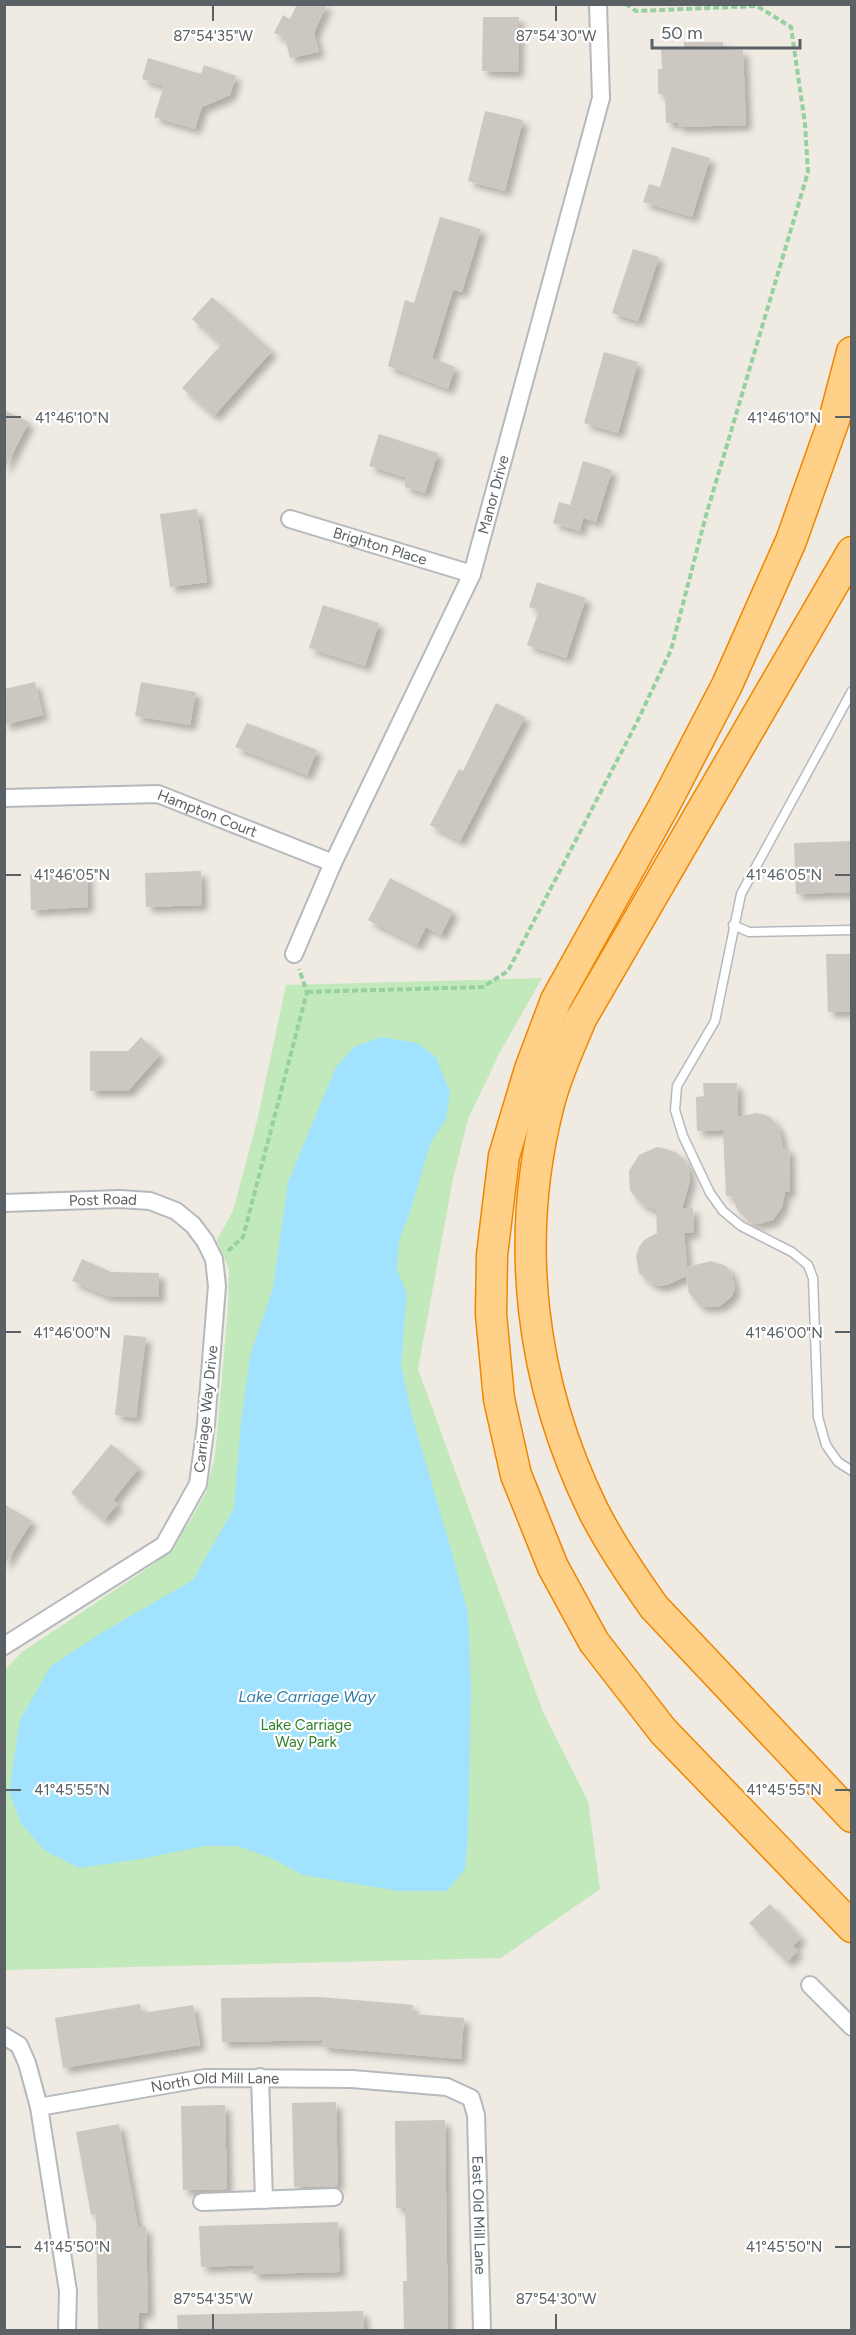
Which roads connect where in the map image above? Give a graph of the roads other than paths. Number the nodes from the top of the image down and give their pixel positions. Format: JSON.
{"nodes":[{"id":1,"x":598,"y":4,"type":"edge"},
{"id":2,"x":852,"y":352,"type":"edge"},
{"id":3,"x":290,"y":519,"type":"dead end"},
{"id":4,"x":852,"y":552,"type":"edge"},
{"id":5,"x":472,"y":574,"type":"junction"},
{"id":6,"x":852,"y":691,"type":"edge"},
{"id":7,"x":4,"y":798,"type":"edge"},
{"id":8,"x":333,"y":863,"type":"junction"},
{"id":9,"x":733,"y":925,"type":"junction"},
{"id":10,"x":852,"y":930,"type":"edge"},
{"id":11,"x":294,"y":954,"type":"road end"},
{"id":12,"x":4,"y":1203,"type":"edge"},
{"id":13,"x":193,"y":1225,"type":"joint"},
{"id":14,"x":852,"y":1471,"type":"edge"},
{"id":15,"x":5,"y":1645,"type":"edge"},
{"id":16,"x":852,"y":1817,"type":"edge"},
{"id":17,"x":852,"y":1927,"type":"edge"},
{"id":18,"x":810,"y":1985,"type":"dead end"},
{"id":19,"x":852,"y":2027,"type":"edge"},
{"id":20,"x":4,"y":2036,"type":"edge"},
{"id":21,"x":260,"y":2077,"type":"junction"},
{"id":22,"x":471,"y":2098,"type":"joint"},
{"id":23,"x":39,"y":2107,"type":"junction"},
{"id":24,"x":334,"y":2197,"type":"dead end"},
{"id":25,"x":264,"y":2200,"type":"junction"},
{"id":26,"x":202,"y":2202,"type":"dead end"},
{"id":27,"x":67,"y":2331,"type":"edge"},
{"id":28,"x":482,"y":2331,"type":"edge"}],
"edges":[{"from":1,"to":5,"type":"street","name":"Manor Drive"},
{"from":2,"to":17,"type":"highway"},
{"from":3,"to":5,"type":"street","name":"Brighton Place"},
{"from":4,"to":16,"type":"highway"},
{"from":5,"to":8,"type":"street","name":"Manor Drive"},
{"from":6,"to":9,"type":"lane"},
{"from":7,"to":8,"type":"street","name":"Hampton Court"},
{"from":8,"to":11,"type":"street","name":"Manor Drive"},
{"from":9,"to":10,"type":"lane"},
{"from":9,"to":14,"type":"lane"},
{"from":12,"to":13,"type":"street","name":"Post Road"},
{"from":13,"to":15,"type":"street","name":"Carriage Way Drive"},
{"from":18,"to":19,"type":"street"},
{"from":20,"to":23,"type":"street"},
{"from":21,"to":22,"type":"street","name":"North Old Mill Lane"},
{"from":21,"to":23,"type":"street","name":"North Old Mill Lane"},
{"from":21,"to":25,"type":"street"},
{"from":22,"to":28,"type":"street","name":"East Old Mill Lane"},
{"from":23,"to":27,"type":"street"},
{"from":24,"to":25,"type":"street"},
{"from":25,"to":26,"type":"street"}]}
